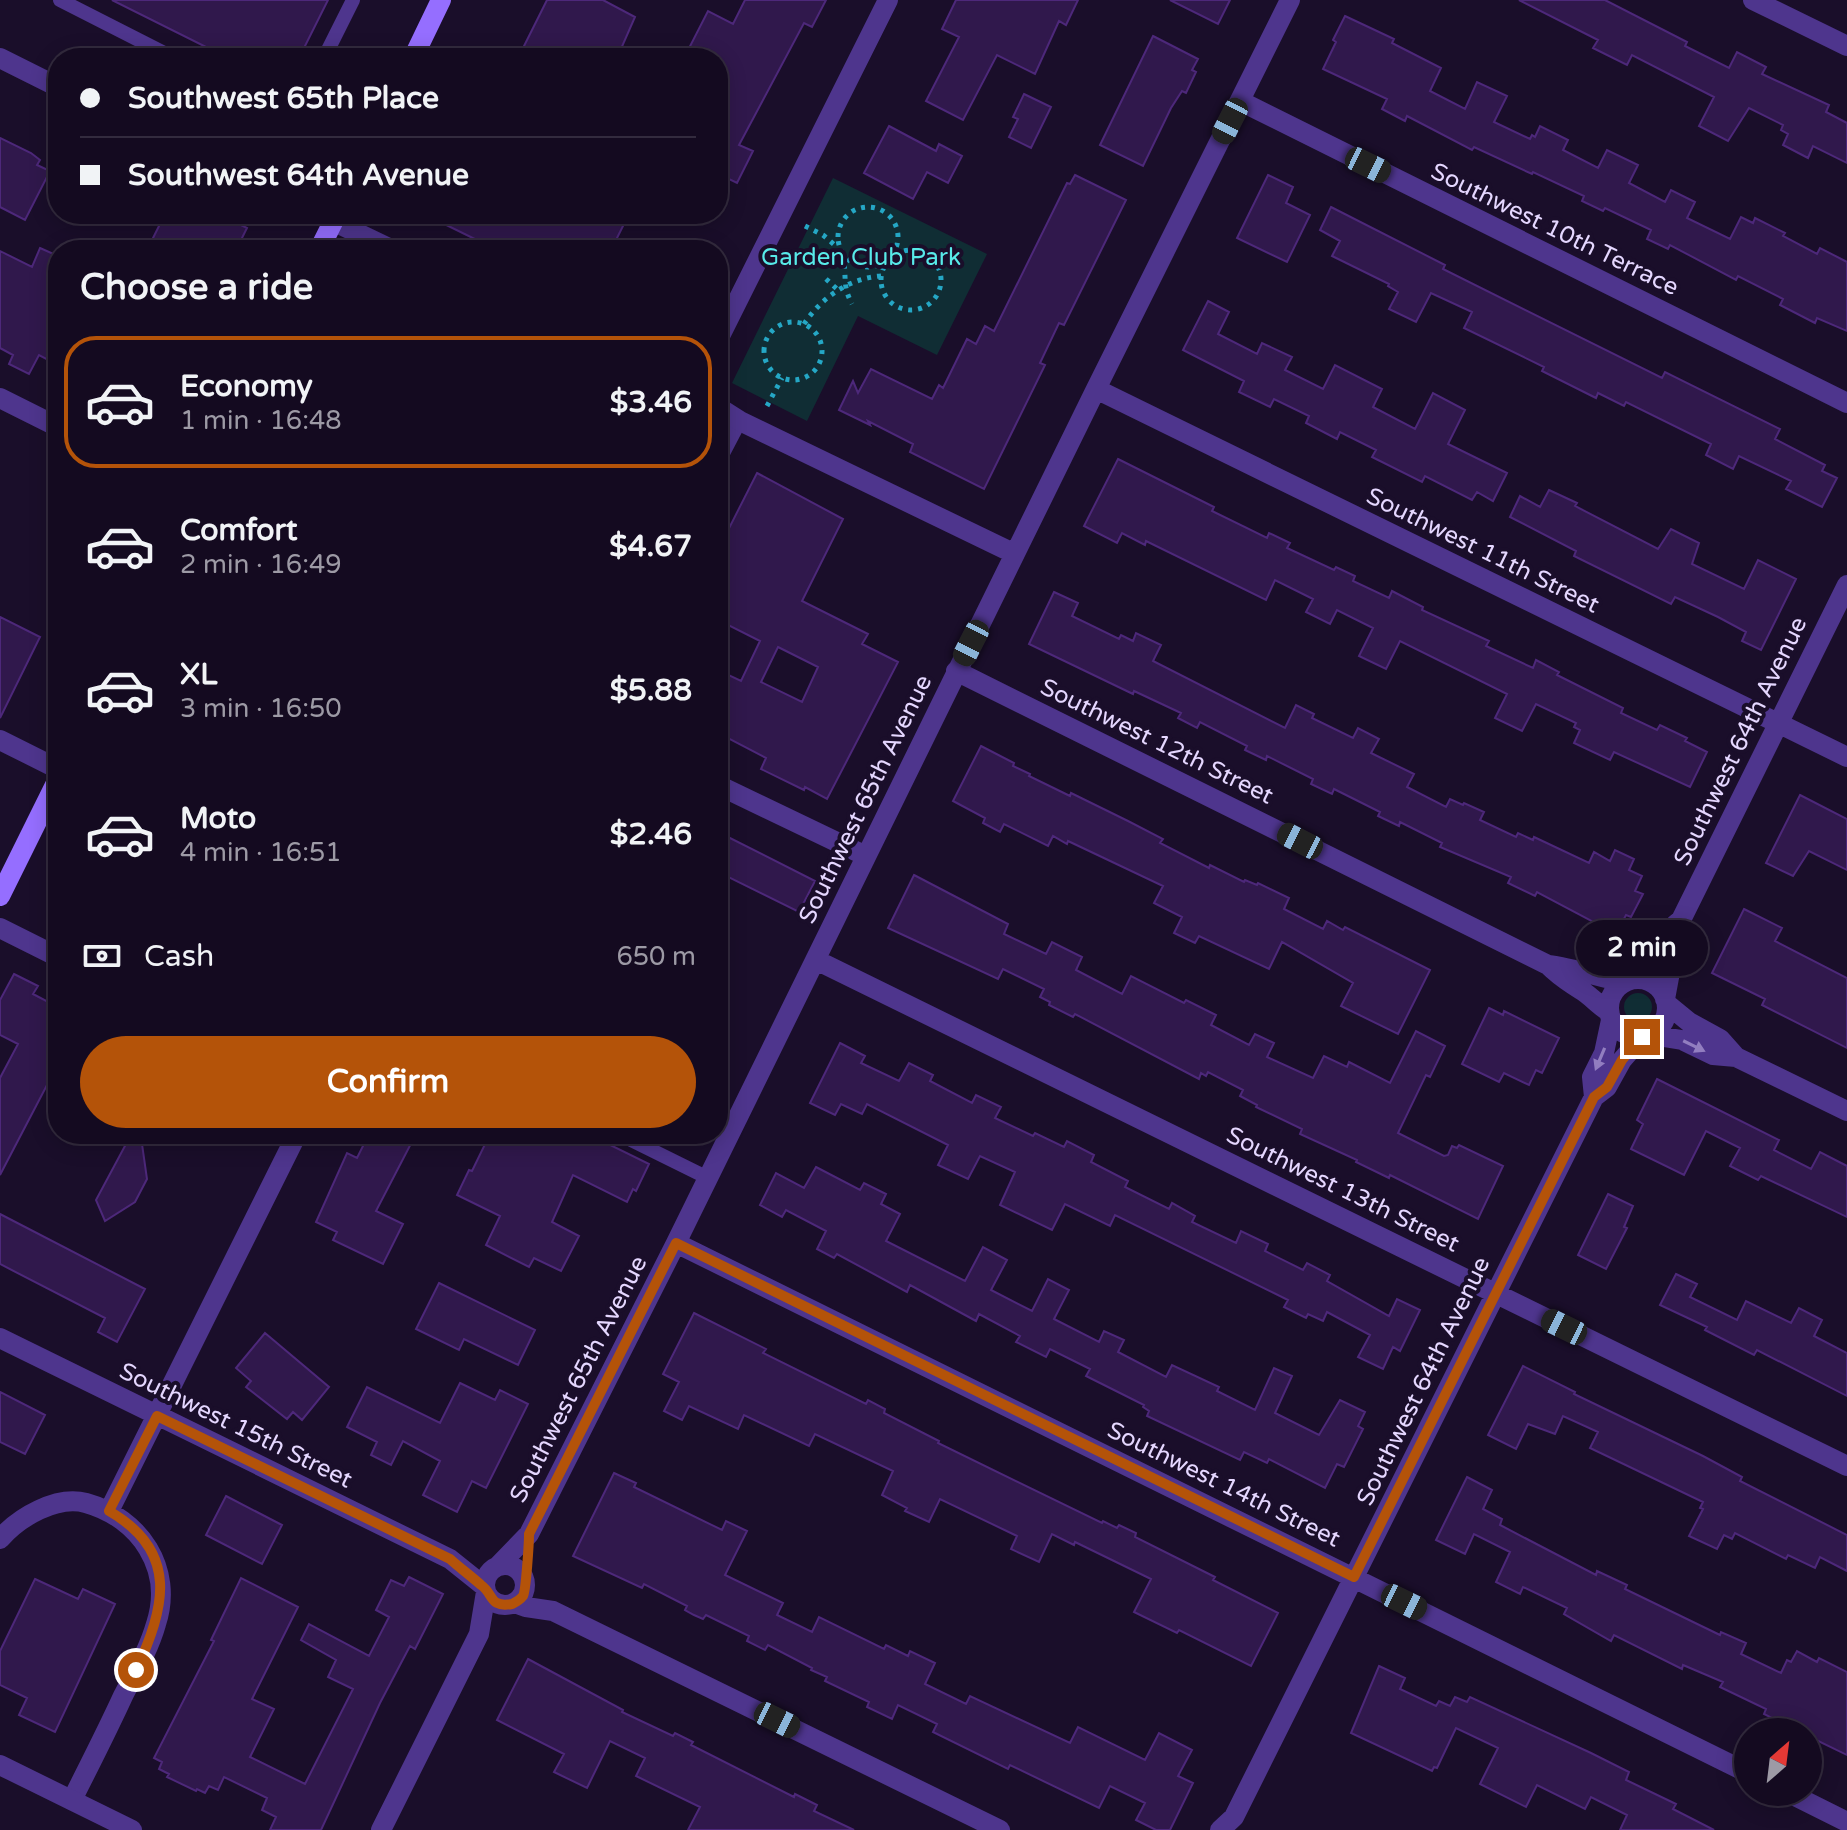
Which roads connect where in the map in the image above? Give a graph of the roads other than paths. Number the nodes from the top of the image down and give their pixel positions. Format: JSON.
{"nodes":[{"id":1,"x":60,"y":0,"type":"edge"},
{"id":2,"x":353,"y":0,"type":"edge"},
{"id":3,"x":441,"y":0,"type":"edge"},
{"id":4,"x":888,"y":0,"type":"edge"},
{"id":5,"x":1290,"y":0,"type":"edge"},
{"id":6,"x":1753,"y":0,"type":"edge"},
{"id":7,"x":1847,"y":46,"type":"edge"},
{"id":8,"x":154,"y":48,"type":"edge"},
{"id":9,"x":329,"y":48,"type":"edge"},
{"id":10,"x":418,"y":48,"type":"edge"},
{"id":11,"x":0,"y":58,"type":"edge"},
{"id":12,"x":48,"y":82,"type":"edge"},
{"id":13,"x":1240,"y":101,"type":"junction"},
{"id":14,"x":344,"y":224,"type":"edge"},
{"id":15,"x":374,"y":240,"type":"edge"},
{"id":16,"x":728,"y":320,"type":"edge"},
{"id":17,"x":1096,"y":389,"type":"junction"},
{"id":18,"x":0,"y":398,"type":"edge"},
{"id":19,"x":1847,"y":403,"type":"edge"},
{"id":20,"x":728,"y":413,"type":"edge"},
{"id":21,"x":740,"y":421,"type":"junction"},
{"id":22,"x":48,"y":422,"type":"edge"},
{"id":23,"x":728,"y":444,"type":"edge"},
{"id":24,"x":1015,"y":554,"type":"junction"},
{"id":25,"x":1847,"y":585,"type":"edge"},
{"id":26,"x":956,"y":671,"type":"junction"},
{"id":27,"x":1778,"y":723,"type":"junction"},
{"id":28,"x":0,"y":740,"type":"edge"},
{"id":29,"x":1847,"y":757,"type":"edge"},
{"id":30,"x":48,"y":764,"type":"edge"},
{"id":31,"x":728,"y":790,"type":"edge"},
{"id":32,"x":48,"y":799,"type":"edge"},
{"id":33,"x":866,"y":856,"type":"junction"},
{"id":34,"x":0,"y":896,"type":"edge"},
{"id":35,"x":1681,"y":920,"type":"junction"},
{"id":36,"x":0,"y":928,"type":"edge"},
{"id":37,"x":48,"y":952,"type":"edge"},
{"id":38,"x":816,"y":960,"type":"junction"},
{"id":39,"x":1548,"y":965,"type":"junction"},
{"id":40,"x":1626,"y":981,"type":"junction"},
{"id":41,"x":1666,"y":1001,"type":"junction"},
{"id":42,"x":1610,"y":1016,"type":"junction"},
{"id":43,"x":1646,"y":1036,"type":"junction"},
{"id":44,"x":1736,"y":1057,"type":"junction"},
{"id":45,"x":1594,"y":1097,"type":"junction"},
{"id":46,"x":1847,"y":1111,"type":"edge"},
{"id":47,"x":728,"y":1138,"type":"edge"},
{"id":48,"x":292,"y":1144,"type":"edge"},
{"id":49,"x":639,"y":1144,"type":"edge"},
{"id":50,"x":725,"y":1144,"type":"edge"},
{"id":51,"x":708,"y":1178,"type":"junction"},
{"id":52,"x":676,"y":1243,"type":"junction"},
{"id":53,"x":1496,"y":1293,"type":"junction"},
{"id":54,"x":0,"y":1338,"type":"edge"},
{"id":55,"x":157,"y":1416,"type":"junction"},
{"id":56,"x":1847,"y":1466,"type":"edge"},
{"id":57,"x":109,"y":1511,"type":"junction"},
{"id":58,"x":529,"y":1534,"type":"junction"},
{"id":59,"x":0,"y":1539,"type":"edge"},
{"id":60,"x":450,"y":1559,"type":"junction"},
{"id":61,"x":497,"y":1566,"type":"junction"},
{"id":62,"x":1354,"y":1577,"type":"junction"},
{"id":63,"x":525,"y":1579,"type":"junction"},
{"id":64,"x":486,"y":1590,"type":"junction"},
{"id":65,"x":513,"y":1604,"type":"junction"},
{"id":66,"x":553,"y":1611,"type":"junction"},
{"id":67,"x":479,"y":1634,"type":"junction"},
{"id":68,"x":0,"y":1765,"type":"edge"},
{"id":69,"x":1734,"y":1766,"type":"edge"},
{"id":70,"x":72,"y":1800,"type":"junction"},
{"id":71,"x":1815,"y":1806,"type":"edge"},
{"id":72,"x":1847,"y":1822,"type":"edge"},
{"id":73,"x":1229,"y":1826,"type":"edge"},
{"id":74,"x":132,"y":1830,"type":"edge"},
{"id":75,"x":381,"y":1830,"type":"edge"},
{"id":76,"x":1000,"y":1830,"type":"edge"}],
"edges":[{"from":1,"to":8,"type":"lane"},
{"from":2,"to":9,"type":"lane"},
{"from":3,"to":10,"type":"main road"},
{"from":4,"to":16,"type":"street"},
{"from":5,"to":13,"type":"street","name":"Southwest 65th Avenue"},
{"from":6,"to":7,"type":"street"},
{"from":11,"to":12,"type":"street"},
{"from":13,"to":17,"type":"street","name":"Southwest 65th Avenue"},
{"from":13,"to":19,"type":"street","name":"Southwest 10th Terrace"},
{"from":14,"to":15,"type":"street"},
{"from":17,"to":24,"type":"street","name":"Southwest 65th Avenue"},
{"from":17,"to":27,"type":"street","name":"Southwest 11th Street"},
{"from":18,"to":22,"type":"street"},
{"from":20,"to":21,"type":"street"},
{"from":21,"to":23,"type":"lane"},
{"from":21,"to":24,"type":"street"},
{"from":24,"to":26,"type":"street","name":"Southwest 65th Avenue"},
{"from":25,"to":27,"type":"street","name":"Southwest 64th Avenue"},
{"from":26,"to":33,"type":"street","name":"Southwest 65th Avenue"},
{"from":26,"to":39,"type":"street","name":"Southwest 12th Street"},
{"from":27,"to":29,"type":"street","name":"Southwest 11th Street"},
{"from":27,"to":35,"type":"street","name":"Southwest 64th Avenue"},
{"from":28,"to":30,"type":"street"},
{"from":31,"to":33,"type":"street"},
{"from":32,"to":34,"type":"main road"},
{"from":33,"to":38,"type":"street","name":"Southwest 65th Avenue"},
{"from":35,"to":40,"type":"street","name":"Southwest 64th Avenue"},
{"from":35,"to":41,"type":"street","name":"Southwest 64th Avenue"},
{"from":36,"to":37,"type":"street"},
{"from":38,"to":47,"type":"street","name":"Southwest 65th Avenue"},
{"from":38,"to":53,"type":"street","name":"Southwest 13th Street"},
{"from":39,"to":40,"type":"street","name":"Southwest 12th Street"},
{"from":39,"to":42,"type":"street","name":"Southwest 12th Street"},
{"from":40,"to":41,"type":"street"},
{"from":40,"to":42,"type":"street"},
{"from":41,"to":43,"type":"street"},
{"from":41,"to":44,"type":"street"},
{"from":42,"to":43,"type":"street"},
{"from":42,"to":45,"type":"street","name":"Southwest 64th Avenue","one_way":true},
{"from":43,"to":44,"type":"street","one_way":true},
{"from":43,"to":45,"type":"street","name":"Southwest 64th Avenue"},
{"from":44,"to":46,"type":"street"},
{"from":45,"to":53,"type":"street","name":"Southwest 64th Avenue"},
{"from":48,"to":55,"type":"street"},
{"from":49,"to":51,"type":"lane"},
{"from":50,"to":51,"type":"street","name":"Southwest 65th Avenue"},
{"from":51,"to":52,"type":"street","name":"Southwest 65th Avenue"},
{"from":52,"to":58,"type":"street","name":"Southwest 65th Avenue"},
{"from":52,"to":62,"type":"street","name":"Southwest 14th Street"},
{"from":53,"to":56,"type":"street","name":"Southwest 13th Street"},
{"from":53,"to":62,"type":"street","name":"Southwest 64th Avenue"},
{"from":54,"to":55,"type":"street","name":"Southwest 15th Street"},
{"from":55,"to":57,"type":"street"},
{"from":55,"to":60,"type":"street","name":"Southwest 15th Street"},
{"from":57,"to":59,"type":"street"},
{"from":57,"to":70,"type":"street"},
{"from":58,"to":61,"type":"street","name":"Southwest 65th Avenue"},
{"from":58,"to":63,"type":"street","name":"Southwest 65th Avenue"},
{"from":60,"to":61,"type":"street","name":"Southwest 15th Street"},
{"from":60,"to":64,"type":"street","name":"Southwest 15th Street"},
{"from":61,"to":63,"type":"street"},
{"from":61,"to":64,"type":"street"},
{"from":62,"to":69,"type":"street","name":"Southwest 14th Street"},
{"from":62,"to":73,"type":"street","name":"Southwest 64th Avenue"},
{"from":63,"to":65,"type":"street"},
{"from":63,"to":66,"type":"street"},
{"from":64,"to":65,"type":"street"},
{"from":64,"to":67,"type":"street"},
{"from":65,"to":66,"type":"street"},
{"from":65,"to":67,"type":"street"},
{"from":66,"to":76,"type":"street"},
{"from":67,"to":75,"type":"street"},
{"from":68,"to":70,"type":"street"},
{"from":70,"to":74,"type":"street"},
{"from":71,"to":72,"type":"street"}]}
